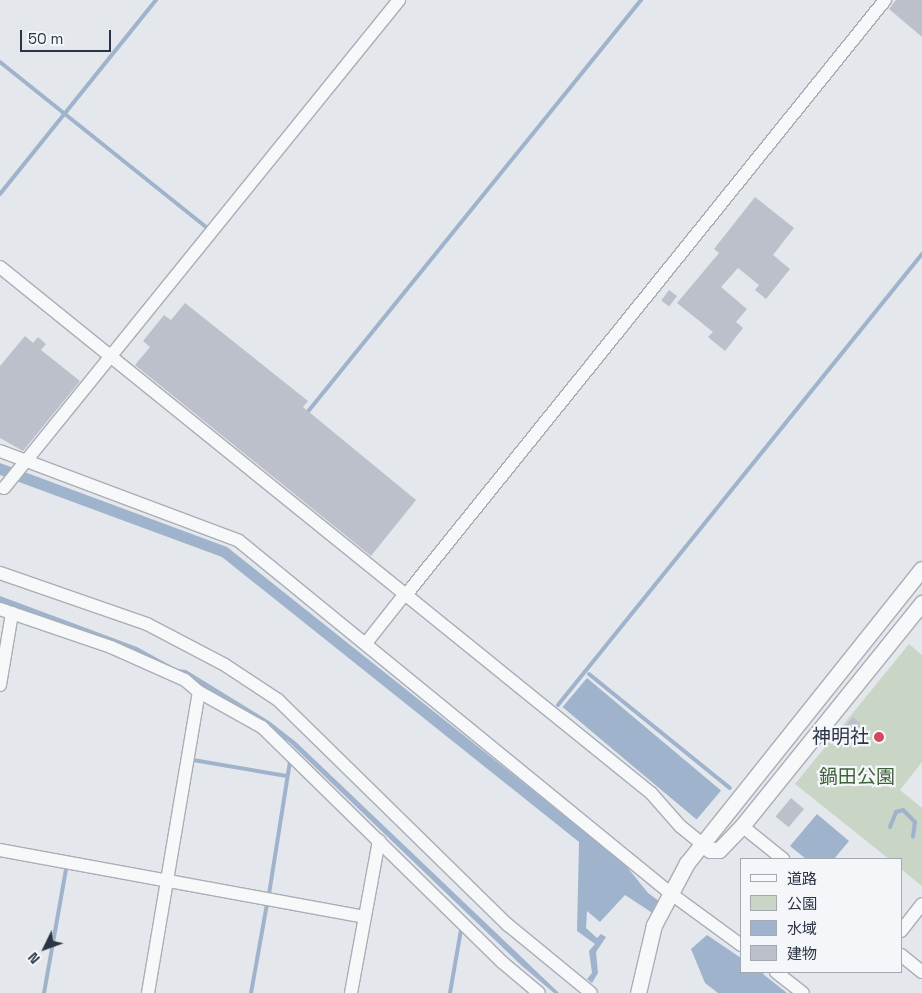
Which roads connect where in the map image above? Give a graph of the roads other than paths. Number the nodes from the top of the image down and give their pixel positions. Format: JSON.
{"nodes":[{"id":1,"x":399,"y":0,"type":"edge"},
{"id":2,"x":885,"y":0,"type":"edge"},
{"id":3,"x":0,"y":267,"type":"edge"},
{"id":4,"x":110,"y":359,"type":"junction"},
{"id":5,"x":0,"y":451,"type":"edge"},
{"id":6,"x":27,"y":461,"type":"junction"},
{"id":7,"x":4,"y":488,"type":"dead end"},
{"id":8,"x":922,"y":569,"type":"edge"},
{"id":9,"x":0,"y":573,"type":"edge"},
{"id":10,"x":404,"y":596,"type":"junction"},
{"id":11,"x":922,"y":603,"type":"edge"},
{"id":12,"x":0,"y":609,"type":"edge"},
{"id":13,"x":12,"y":613,"type":"junction"},
{"id":14,"x":366,"y":642,"type":"junction"},
{"id":15,"x":0,"y":684,"type":"edge"},
{"id":16,"x":199,"y":692,"type":"junction"},
{"id":17,"x":742,"y":826,"type":"junction"},
{"id":18,"x":379,"y":841,"type":"junction"},
{"id":19,"x":701,"y":843,"type":"junction"},
{"id":20,"x":0,"y":850,"type":"edge"},
{"id":21,"x":782,"y":858,"type":"edge"},
{"id":22,"x":168,"y":879,"type":"junction"},
{"id":23,"x":668,"y":897,"type":"junction"},
{"id":24,"x":922,"y":904,"type":"edge"},
{"id":25,"x":364,"y":917,"type":"junction"},
{"id":26,"x":902,"y":929,"type":"edge"},
{"id":27,"x":740,"y":944,"type":"edge"},
{"id":28,"x":902,"y":956,"type":"edge"},
{"id":29,"x":922,"y":972,"type":"edge"},
{"id":30,"x":777,"y":973,"type":"edge"},
{"id":31,"x":148,"y":993,"type":"edge"},
{"id":32,"x":351,"y":993,"type":"edge"},
{"id":33,"x":539,"y":993,"type":"edge"},
{"id":34,"x":591,"y":993,"type":"edge"},
{"id":35,"x":638,"y":993,"type":"edge"},
{"id":36,"x":803,"y":993,"type":"edge"}],
"edges":[{"from":1,"to":4,"type":"street"},
{"from":2,"to":10,"type":"street"},
{"from":3,"to":4,"type":"street"},
{"from":4,"to":6,"type":"street"},
{"from":4,"to":10,"type":"street"},
{"from":5,"to":6,"type":"street"},
{"from":6,"to":7,"type":"street"},
{"from":6,"to":14,"type":"street"},
{"from":8,"to":19,"type":"street"},
{"from":9,"to":34,"type":"street"},
{"from":10,"to":14,"type":"street"},
{"from":10,"to":19,"type":"street"},
{"from":11,"to":17,"type":"street"},
{"from":12,"to":13,"type":"street"},
{"from":13,"to":15,"type":"street"},
{"from":13,"to":16,"type":"street"},
{"from":14,"to":23,"type":"street"},
{"from":16,"to":18,"type":"street"},
{"from":16,"to":22,"type":"street"},
{"from":17,"to":19,"type":"street"},
{"from":17,"to":21,"type":"street"},
{"from":18,"to":25,"type":"street"},
{"from":18,"to":33,"type":"street"},
{"from":19,"to":23,"type":"street"},
{"from":20,"to":22,"type":"street"},
{"from":22,"to":25,"type":"street"},
{"from":22,"to":31,"type":"street"},
{"from":23,"to":27,"type":"street"},
{"from":23,"to":35,"type":"street"},
{"from":24,"to":26,"type":"street"},
{"from":25,"to":32,"type":"street"},
{"from":28,"to":29,"type":"street"},
{"from":30,"to":36,"type":"street"}]}
